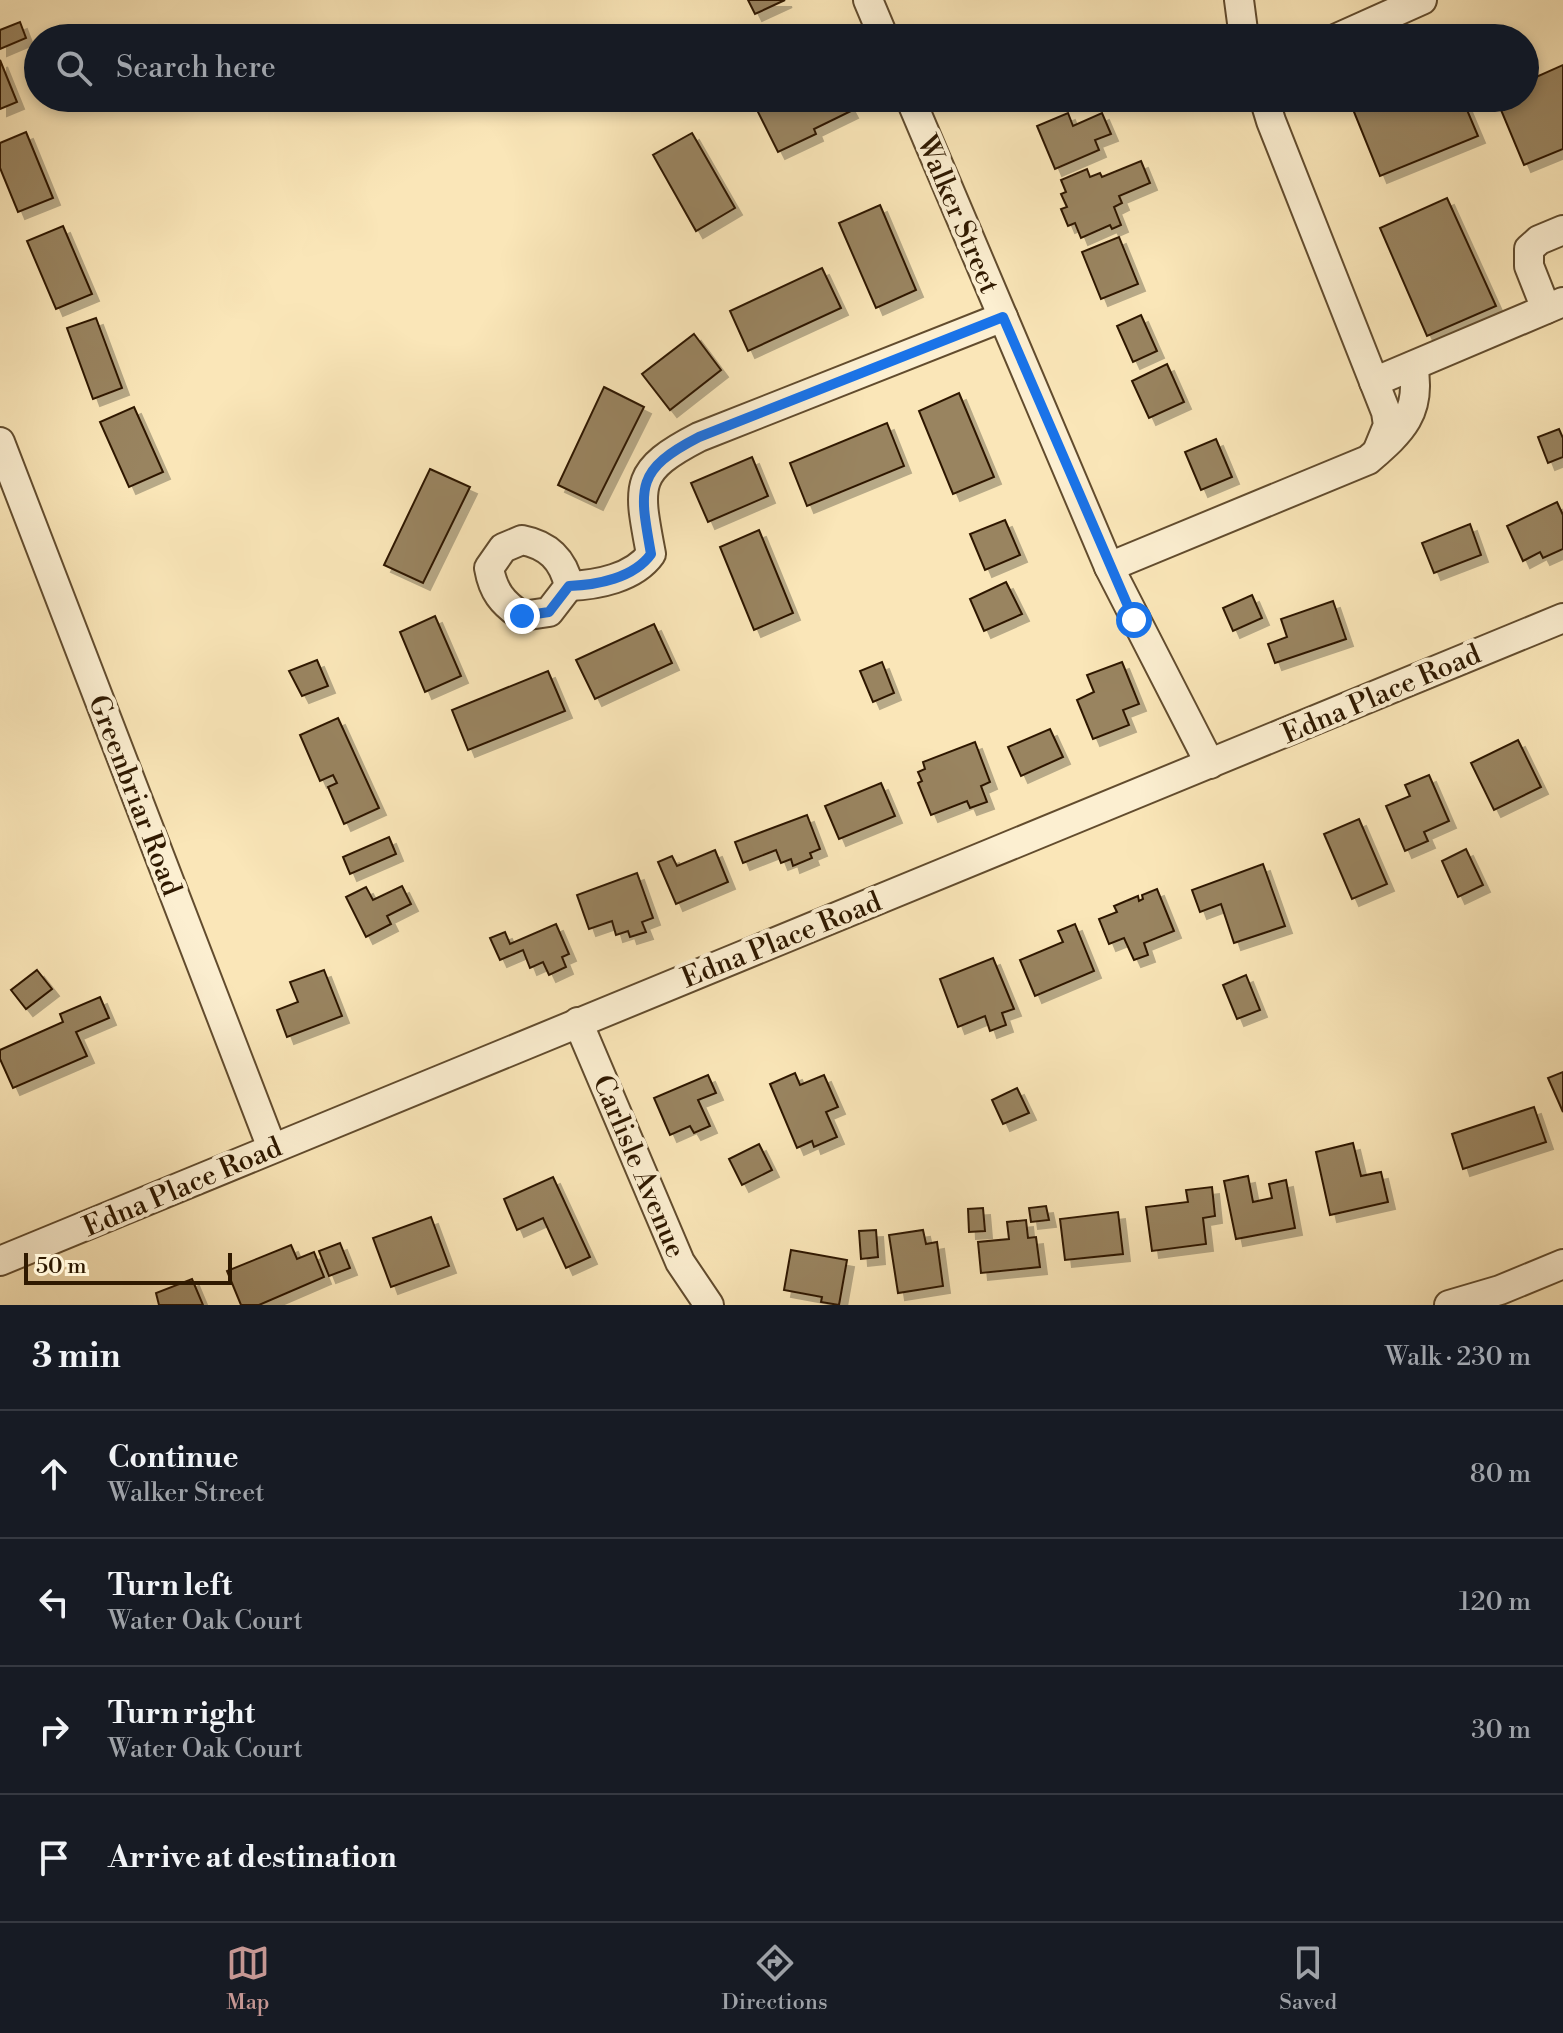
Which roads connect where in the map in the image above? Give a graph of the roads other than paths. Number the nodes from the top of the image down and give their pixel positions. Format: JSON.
{"nodes":[{"id":1,"x":868,"y":0,"type":"edge"},
{"id":2,"x":1239,"y":0,"type":"edge"},
{"id":3,"x":1422,"y":0,"type":"edge"},
{"id":4,"x":1391,"y":6,"type":"edge"},
{"id":5,"x":878,"y":24,"type":"edge"},
{"id":6,"x":1242,"y":24,"type":"edge"},
{"id":7,"x":1361,"y":24,"type":"edge"},
{"id":8,"x":916,"y":112,"type":"edge"},
{"id":9,"x":1268,"y":112,"type":"edge"},
{"id":10,"x":1563,"y":230,"type":"edge"},
{"id":11,"x":1554,"y":306,"type":"edge"},
{"id":12,"x":1003,"y":317,"type":"junction"},
{"id":13,"x":1413,"y":366,"type":"junction"},
{"id":14,"x":1374,"y":382,"type":"junction"},
{"id":15,"x":0,"y":442,"type":"edge"},
{"id":16,"x":1377,"y":452,"type":"junction"},
{"id":17,"x":1109,"y":567,"type":"junction"},
{"id":18,"x":569,"y":586,"type":"dead end"},
{"id":19,"x":1563,"y":618,"type":"edge"},
{"id":20,"x":1210,"y":764,"type":"junction"},
{"id":21,"x":578,"y":1022,"type":"junction"},
{"id":22,"x":272,"y":1148,"type":"junction"},
{"id":23,"x":0,"y":1261,"type":"edge"},
{"id":24,"x":1563,"y":1264,"type":"edge"},
{"id":25,"x":709,"y":1305,"type":"edge"},
{"id":26,"x":1449,"y":1305,"type":"edge"}],
"edges":[{"from":1,"to":5,"type":"street"},
{"from":2,"to":6,"type":"street"},
{"from":3,"to":4,"type":"street"},
{"from":4,"to":7,"type":"street"},
{"from":8,"to":12,"type":"street","name":"Walker Street"},
{"from":9,"to":14,"type":"street"},
{"from":10,"to":11,"type":"street"},
{"from":11,"to":13,"type":"street"},
{"from":12,"to":17,"type":"street","name":"Walker Street"},
{"from":12,"to":18,"type":"street"},
{"from":13,"to":14,"type":"street"},
{"from":13,"to":16,"type":"street"},
{"from":14,"to":16,"type":"street"},
{"from":15,"to":22,"type":"street","name":"Greenbriar Road"},
{"from":16,"to":17,"type":"street"},
{"from":17,"to":20,"type":"street","name":"Walker Street"},
{"from":19,"to":20,"type":"street","name":"Edna Place Road"},
{"from":20,"to":21,"type":"street","name":"Edna Place Road"},
{"from":21,"to":22,"type":"street","name":"Edna Place Road"},
{"from":21,"to":25,"type":"street","name":"Carlisle Avenue"},
{"from":22,"to":23,"type":"street","name":"Edna Place Road"},
{"from":24,"to":26,"type":"street"}]}
